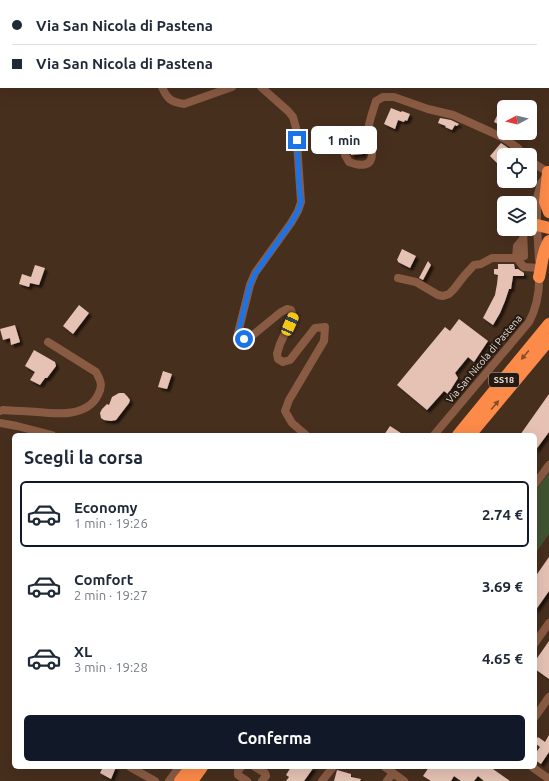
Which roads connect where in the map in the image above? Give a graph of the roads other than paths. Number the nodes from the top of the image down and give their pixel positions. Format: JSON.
{"nodes":[{"id":1,"x":162,"y":88,"type":"edge"},
{"id":2,"x":229,"y":88,"type":"edge"},
{"id":3,"x":263,"y":88,"type":"edge"},
{"id":4,"x":344,"y":145,"type":"dead end"},
{"id":5,"x":518,"y":148,"type":"edge"},
{"id":6,"x":537,"y":165,"type":"edge"},
{"id":7,"x":548,"y":171,"type":"edge"},
{"id":8,"x":549,"y":212,"type":"edge"},
{"id":9,"x":543,"y":224,"type":"edge"},
{"id":10,"x":523,"y":236,"type":"edge"},
{"id":11,"x":549,"y":241,"type":"edge"},
{"id":12,"x":520,"y":257,"type":"junction"},
{"id":13,"x":539,"y":273,"type":"junction"},
{"id":14,"x":398,"y":278,"type":"dead end"},
{"id":15,"x":549,"y":324,"type":"edge"},
{"id":16,"x":549,"y":340,"type":"edge"},
{"id":17,"x":48,"y":342,"type":"dead end"},
{"id":18,"x":0,"y":411,"type":"edge"},
{"id":19,"x":0,"y":422,"type":"edge"},
{"id":20,"x":44,"y":433,"type":"edge"},
{"id":21,"x":304,"y":433,"type":"edge"},
{"id":22,"x":436,"y":433,"type":"edge"},
{"id":23,"x":460,"y":433,"type":"edge"},
{"id":24,"x":472,"y":433,"type":"edge"},
{"id":25,"x":549,"y":465,"type":"edge"},
{"id":26,"x":537,"y":481,"type":"edge"},
{"id":27,"x":549,"y":623,"type":"edge"},
{"id":28,"x":537,"y":639,"type":"edge"},
{"id":29,"x":549,"y":697,"type":"edge"},
{"id":30,"x":537,"y":714,"type":"edge"},
{"id":31,"x":134,"y":769,"type":"edge"},
{"id":32,"x":178,"y":769,"type":"edge"},
{"id":33,"x":189,"y":769,"type":"edge"},
{"id":34,"x":201,"y":769,"type":"edge"},
{"id":35,"x":240,"y":769,"type":"edge"},
{"id":36,"x":258,"y":769,"type":"edge"},
{"id":37,"x":331,"y":769,"type":"edge"},
{"id":38,"x":388,"y":769,"type":"edge"},
{"id":39,"x":535,"y":769,"type":"edge"},
{"id":40,"x":393,"y":773,"type":"junction"},
{"id":41,"x":549,"y":779,"type":"edge"},
{"id":42,"x":155,"y":781,"type":"edge"},
{"id":43,"x":169,"y":781,"type":"edge"},
{"id":44,"x":180,"y":781,"type":"edge"},
{"id":45,"x":192,"y":781,"type":"edge"},
{"id":46,"x":247,"y":781,"type":"edge"},
{"id":47,"x":262,"y":781,"type":"edge"},
{"id":48,"x":322,"y":781,"type":"edge"},
{"id":49,"x":387,"y":781,"type":"edge"},
{"id":50,"x":404,"y":781,"type":"edge"}],
"edges":[{"from":1,"to":2,"type":"street"},
{"from":3,"to":21,"type":"street"},
{"from":4,"to":5,"type":"street"},
{"from":6,"to":7,"type":"street"},
{"from":7,"to":8,"type":"highway"},
{"from":7,"to":9,"type":"street","name":"Via San Nicola di Pastena"},
{"from":9,"to":13,"type":"street","name":"Via San Nicola di Pastena"},
{"from":10,"to":12,"type":"street"},
{"from":11,"to":13,"type":"highway"},
{"from":12,"to":13,"type":"street"},
{"from":12,"to":14,"type":"street"},
{"from":13,"to":22,"type":"street","name":"Via San Nicola di Pastena"},
{"from":15,"to":23,"type":"highway","number":"SS18","one_way":true},
{"from":24,"to":16,"type":"highway","number":"SS18","one_way":true},
{"from":17,"to":18,"type":"street"},
{"from":19,"to":20,"type":"street"},
{"from":25,"to":26,"type":"street"},
{"from":27,"to":28,"type":"street"},
{"from":29,"to":30,"type":"street"},
{"from":31,"to":42,"type":"street"},
{"from":32,"to":43,"type":"street"},
{"from":33,"to":44,"type":"highway"},
{"from":34,"to":45,"type":"highway"},
{"from":35,"to":46,"type":"street"},
{"from":36,"to":47,"type":"street"},
{"from":37,"to":48,"type":"street"},
{"from":38,"to":40,"type":"street"},
{"from":39,"to":41,"type":"street"},
{"from":40,"to":49,"type":"street"},
{"from":40,"to":50,"type":"street"}]}
